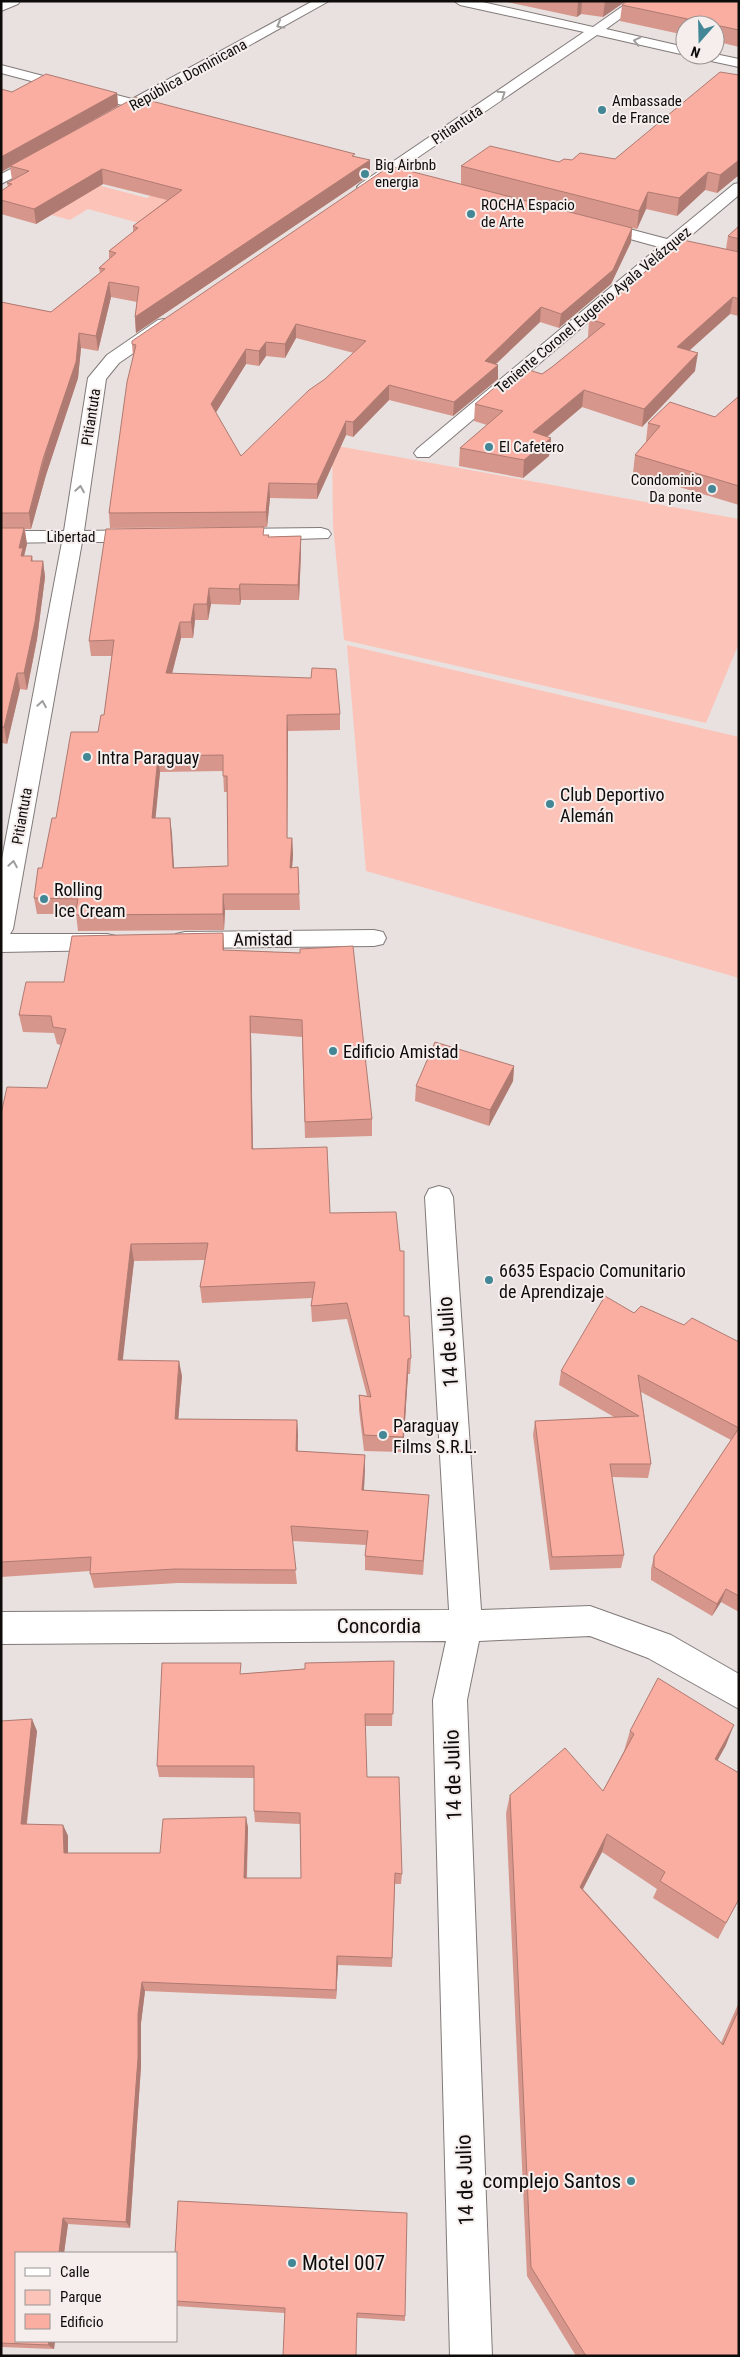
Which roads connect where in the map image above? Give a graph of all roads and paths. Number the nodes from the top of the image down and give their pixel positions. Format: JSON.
{"nodes":[{"id":1,"x":14,"y":1,"type":"edge"},
{"id":2,"x":323,"y":1,"type":"edge"},
{"id":3,"x":460,"y":1,"type":"edge"},
{"id":4,"x":639,"y":1,"type":"edge"},
{"id":5,"x":1,"y":7,"type":"edge"},
{"id":6,"x":595,"y":31,"type":"junction"},
{"id":7,"x":675,"y":49,"type":"edge"},
{"id":8,"x":725,"y":60,"type":"edge"},
{"id":9,"x":739,"y":63,"type":"edge"},
{"id":10,"x":1,"y":69,"type":"edge"},
{"id":11,"x":135,"y":104,"type":"junction"},
{"id":12,"x":172,"y":114,"type":"edge"},
{"id":13,"x":110,"y":118,"type":"edge"},
{"id":14,"x":60,"y":147,"type":"edge"},
{"id":15,"x":370,"y":166,"type":"edge"},
{"id":16,"x":389,"y":171,"type":"junction"},
{"id":17,"x":408,"y":176,"type":"edge"},
{"id":18,"x":1,"y":180,"type":"edge"},
{"id":19,"x":739,"y":187,"type":"edge"},
{"id":20,"x":348,"y":198,"type":"edge"},
{"id":21,"x":582,"y":222,"type":"edge"},
{"id":22,"x":671,"y":245,"type":"junction"},
{"id":23,"x":739,"y":263,"type":"edge"},
{"id":24,"x":178,"y":314,"type":"edge"},
{"id":25,"x":423,"y":452,"type":"dead end"},
{"id":26,"x":321,"y":534,"type":"dead end"},
{"id":27,"x":214,"y":535,"type":"edge"},
{"id":28,"x":165,"y":536,"type":"edge"},
{"id":29,"x":1,"y":537,"type":"edge"},
{"id":30,"x":73,"y":537,"type":"junction"},
{"id":31,"x":1,"y":929,"type":"edge"},
{"id":32,"x":374,"y":938,"type":"dead end"},
{"id":33,"x":130,"y":941,"type":"edge"},
{"id":34,"x":159,"y":941,"type":"edge"},
{"id":35,"x":1,"y":943,"type":"edge"},
{"id":36,"x":438,"y":1197,"type":"dead end"},
{"id":37,"x":466,"y":1625,"type":"junction"},
{"id":38,"x":1,"y":1628,"type":"edge"},
{"id":39,"x":739,"y":1693,"type":"edge"},
{"id":40,"x":471,"y":2356,"type":"edge"}],
"edges":[{"from":1,"to":5,"type":"street"},
{"from":2,"to":11,"type":"street","name":"República Dominicana","one_way":true},
{"from":3,"to":6,"type":"street"},
{"from":4,"to":6,"type":"street","name":"Pitiantuta"},
{"from":7,"to":6,"type":"street","one_way":true},
{"from":16,"to":6,"type":"street","name":"Pitiantuta","one_way":true},
{"from":8,"to":9,"type":"street"},
{"from":10,"to":11,"type":"street"},
{"from":11,"to":12,"type":"street"},
{"from":11,"to":13,"type":"street","name":"República Dominicana"},
{"from":14,"to":18,"type":"street"},
{"from":15,"to":16,"type":"street"},
{"from":16,"to":17,"type":"street"},
{"from":16,"to":20,"type":"street","name":"Pitiantuta"},
{"from":19,"to":22,"type":"street","name":"Teniente Coronel Eugenio Ayala Velázquez"},
{"from":21,"to":22,"type":"street"},
{"from":22,"to":23,"type":"street"},
{"from":22,"to":25,"type":"street","name":"Teniente Coronel Eugenio Ayala Velázquez"},
{"from":30,"to":24,"type":"street","name":"Pitiantuta","one_way":true},
{"from":26,"to":27,"type":"street"},
{"from":28,"to":30,"type":"street","name":"Libertad"},
{"from":29,"to":30,"type":"street","name":"Libertad"},
{"from":31,"to":30,"type":"street","name":"Pitiantuta","one_way":true},
{"from":32,"to":34,"type":"street","name":"Amistad"},
{"from":33,"to":35,"type":"street"},
{"from":36,"to":37,"type":"street","name":"14 de Julio"},
{"from":37,"to":38,"type":"street","name":"Concordia"},
{"from":37,"to":39,"type":"street","name":"Concordia"},
{"from":37,"to":40,"type":"street","name":"14 de Julio"}]}
